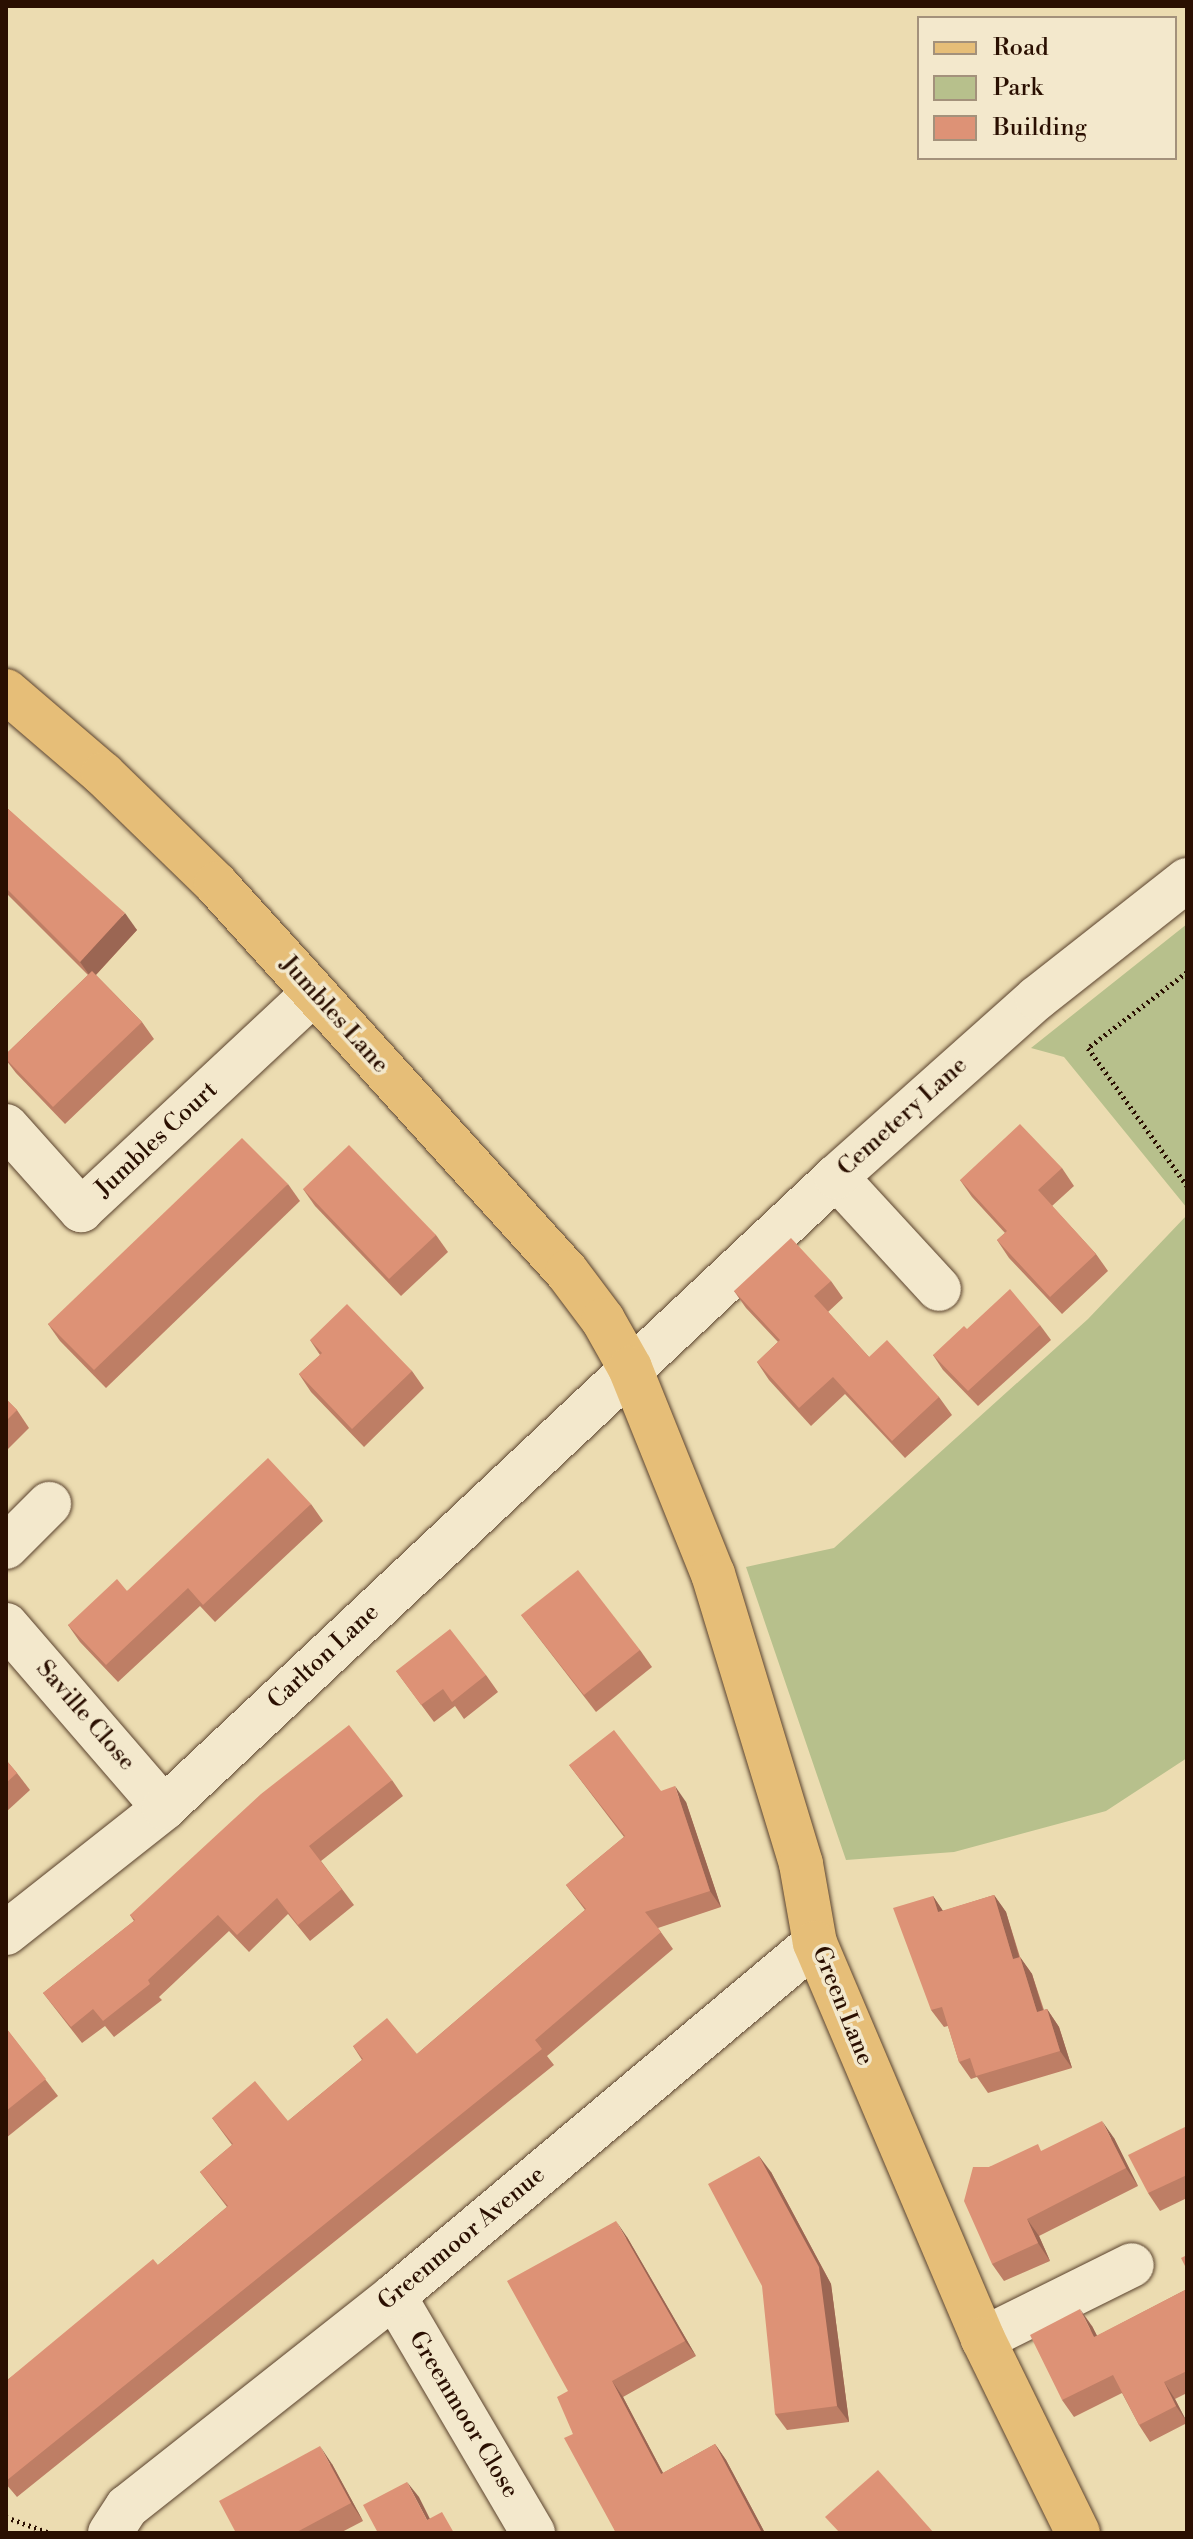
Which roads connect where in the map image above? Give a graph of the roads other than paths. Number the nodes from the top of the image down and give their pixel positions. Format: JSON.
{"nodes":[{"id":1,"x":6,"y":691,"type":"edge"},
{"id":2,"x":1187,"y":880,"type":"edge"},
{"id":3,"x":314,"y":993,"type":"junction"},
{"id":4,"x":6,"y":1126,"type":"edge"},
{"id":5,"x":836,"y":1177,"type":"junction"},
{"id":6,"x":939,"y":1289,"type":"dead end"},
{"id":7,"x":630,"y":1368,"type":"junction"},
{"id":8,"x":49,"y":1504,"type":"dead end"},
{"id":9,"x":6,"y":1547,"type":"edge"},
{"id":10,"x":6,"y":1625,"type":"edge"},
{"id":11,"x":164,"y":1808,"type":"junction"},
{"id":12,"x":6,"y":1933,"type":"edge"},
{"id":13,"x":815,"y":1943,"type":"junction"},
{"id":14,"x":1132,"y":2265,"type":"dead end"},
{"id":15,"x":394,"y":2296,"type":"junction"},
{"id":16,"x":983,"y":2339,"type":"junction"},
{"id":17,"x":110,"y":2533,"type":"edge"},
{"id":18,"x":533,"y":2533,"type":"edge"},
{"id":19,"x":1078,"y":2533,"type":"edge"}],
"edges":[{"from":1,"to":3,"type":"main road","name":"Jumbles Lane"},
{"from":2,"to":5,"type":"street","name":"Cemetery Lane"},
{"from":3,"to":4,"type":"street","name":"Jumbles Court"},
{"from":3,"to":7,"type":"main road","name":"Jumbles Lane"},
{"from":5,"to":6,"type":"street"},
{"from":5,"to":7,"type":"street","name":"Cemetery Lane"},
{"from":7,"to":11,"type":"street","name":"Carlton Lane"},
{"from":7,"to":13,"type":"main road","name":"Green Lane"},
{"from":8,"to":9,"type":"street"},
{"from":10,"to":11,"type":"street","name":"Saville Close"},
{"from":11,"to":12,"type":"street","name":"Carlton Lane"},
{"from":13,"to":15,"type":"street","name":"Greenmoor Avenue"},
{"from":13,"to":16,"type":"main road","name":"Green Lane"},
{"from":14,"to":16,"type":"street"},
{"from":15,"to":17,"type":"street","name":"Greenmoor Avenue"},
{"from":15,"to":18,"type":"street","name":"Greenmoor Close"},
{"from":16,"to":19,"type":"main road","name":"Green Lane"}]}
